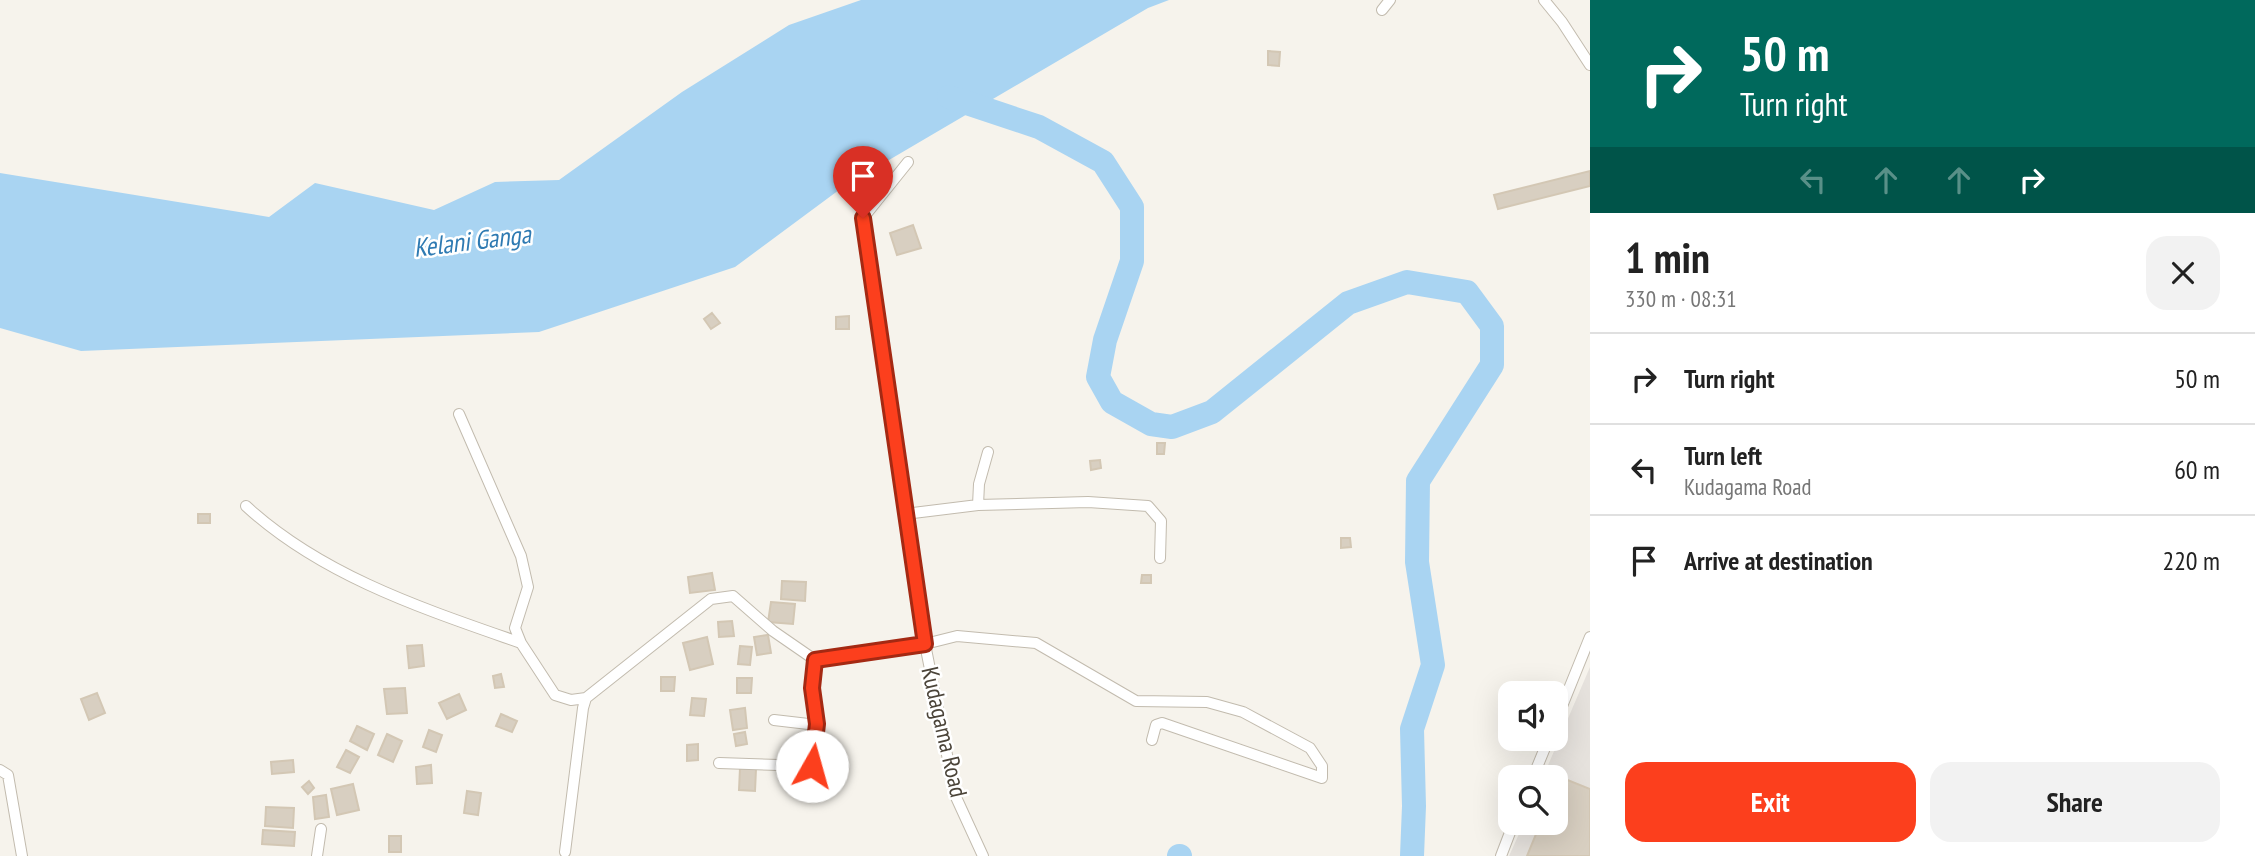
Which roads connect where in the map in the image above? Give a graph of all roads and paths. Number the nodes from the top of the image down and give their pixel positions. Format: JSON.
{"nodes":[{"id":1,"x":1390,"y":0,"type":"edge"},
{"id":2,"x":1544,"y":0,"type":"edge"},
{"id":3,"x":1382,"y":10,"type":"dead end"},
{"id":4,"x":1590,"y":65,"type":"edge"},
{"id":5,"x":908,"y":162,"type":"dead end"},
{"id":6,"x":459,"y":414,"type":"dead end"},
{"id":7,"x":988,"y":452,"type":"dead end"},
{"id":8,"x":978,"y":505,"type":"junction"},
{"id":9,"x":246,"y":506,"type":"dead end"},
{"id":10,"x":905,"y":514,"type":"junction"},
{"id":11,"x":1160,"y":558,"type":"dead end"},
{"id":12,"x":1590,"y":637,"type":"edge"},
{"id":13,"x":520,"y":643,"type":"junction"},
{"id":14,"x":925,"y":644,"type":"junction"},
{"id":15,"x":815,"y":660,"type":"junction"},
{"id":16,"x":1568,"y":691,"type":"edge"},
{"id":17,"x":586,"y":698,"type":"junction"},
{"id":18,"x":774,"y":720,"type":"dead end"},
{"id":19,"x":817,"y":724,"type":"junction"},
{"id":20,"x":1152,"y":740,"type":"dead end"},
{"id":21,"x":719,"y":763,"type":"dead end"},
{"id":22,"x":0,"y":770,"type":"edge"},
{"id":23,"x":321,"y":829,"type":"dead end"},
{"id":24,"x":1509,"y":835,"type":"edge"},
{"id":25,"x":565,"y":852,"type":"dead end"},
{"id":26,"x":22,"y":856,"type":"edge"},
{"id":27,"x":317,"y":856,"type":"edge"},
{"id":28,"x":983,"y":856,"type":"edge"},
{"id":29,"x":1501,"y":856,"type":"edge"}],
"edges":[{"from":1,"to":3,"type":"street"},
{"from":2,"to":4,"type":"street"},
{"from":5,"to":10,"type":"street","name":"Kudagama Road"},
{"from":6,"to":13,"type":"street"},
{"from":7,"to":8,"type":"street"},
{"from":8,"to":10,"type":"street"},
{"from":8,"to":11,"type":"street"},
{"from":9,"to":13,"type":"street"},
{"from":10,"to":14,"type":"street","name":"Kudagama Road"},
{"from":12,"to":16,"type":"street"},
{"from":13,"to":17,"type":"street"},
{"from":14,"to":15,"type":"street"},
{"from":14,"to":20,"type":"street"},
{"from":14,"to":28,"type":"street","name":"Kudagama Road"},
{"from":15,"to":17,"type":"street"},
{"from":15,"to":19,"type":"street"},
{"from":17,"to":25,"type":"street"},
{"from":18,"to":19,"type":"street"},
{"from":19,"to":21,"type":"street"},
{"from":22,"to":26,"type":"street"},
{"from":23,"to":27,"type":"street"},
{"from":24,"to":29,"type":"street"}]}
